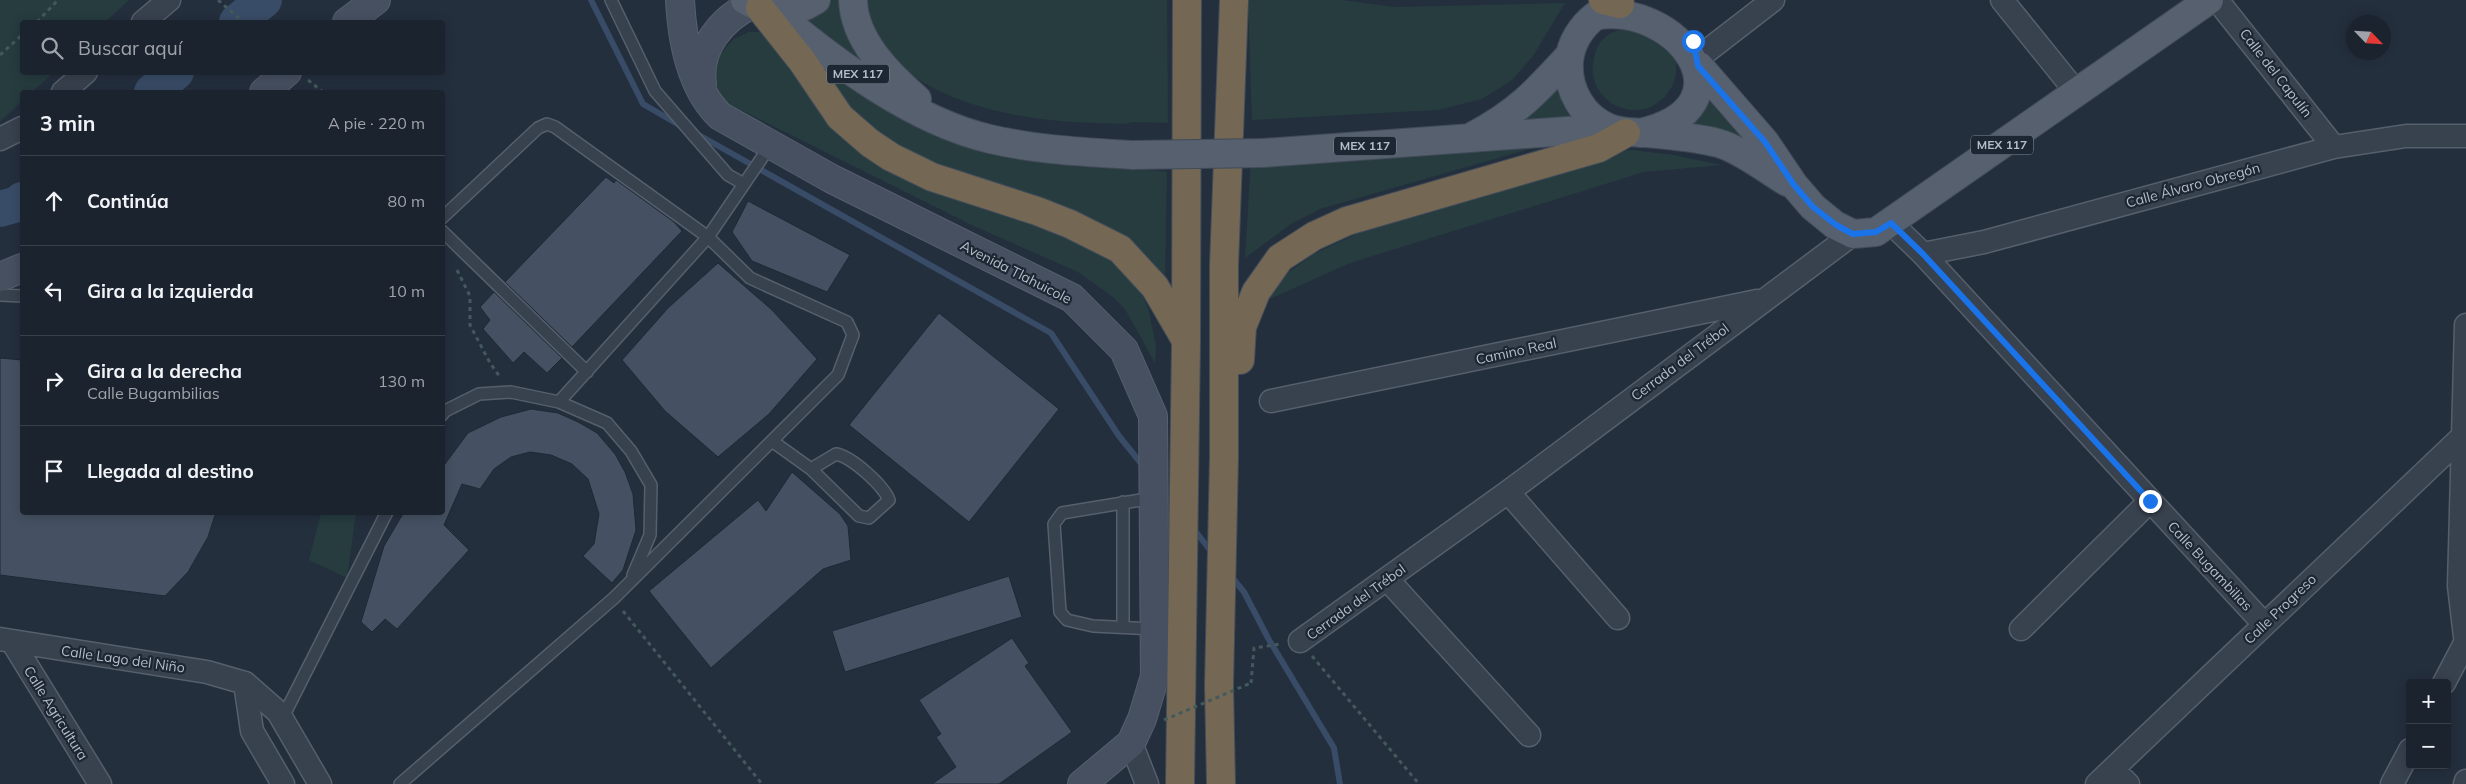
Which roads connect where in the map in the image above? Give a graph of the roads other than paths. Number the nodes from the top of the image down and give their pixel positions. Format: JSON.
{"nodes":[{"id":1,"x":169,"y":0,"type":"edge"},
{"id":2,"x":376,"y":0,"type":"edge"},
{"id":3,"x":611,"y":0,"type":"edge"},
{"id":4,"x":680,"y":0,"type":"edge"},
{"id":5,"x":816,"y":0,"type":"edge"},
{"id":6,"x":853,"y":0,"type":"edge"},
{"id":7,"x":1187,"y":0,"type":"edge"},
{"id":8,"x":1234,"y":0,"type":"edge"},
{"id":9,"x":2002,"y":0,"type":"edge"},
{"id":10,"x":2209,"y":0,"type":"edge"},
{"id":11,"x":2217,"y":0,"type":"edge"},
{"id":12,"x":1611,"y":2,"type":"edge"},
{"id":13,"x":1759,"y":4,"type":"edge"},
{"id":14,"x":758,"y":6,"type":"edge"},
{"id":15,"x":145,"y":20,"type":"edge"},
{"id":16,"x":350,"y":20,"type":"edge"},
{"id":17,"x":1570,"y":55,"type":"junction"},
{"id":18,"x":1698,"y":62,"type":"junction"},
{"id":19,"x":83,"y":75,"type":"edge"},
{"id":20,"x":296,"y":75,"type":"edge"},
{"id":21,"x":65,"y":90,"type":"edge"},
{"id":22,"x":268,"y":90,"type":"edge"},
{"id":23,"x":2077,"y":93,"type":"junction"},
{"id":24,"x":703,"y":95,"type":"junction"},
{"id":25,"x":947,"y":124,"type":"junction"},
{"id":26,"x":20,"y":129,"type":"edge"},
{"id":27,"x":1625,"y":131,"type":"junction"},
{"id":28,"x":2466,"y":136,"type":"edge"},
{"id":29,"x":0,"y":139,"type":"edge"},
{"id":30,"x":1468,"y":139,"type":"junction"},
{"id":31,"x":770,"y":146,"type":"junction"},
{"id":32,"x":2334,"y":147,"type":"junction"},
{"id":33,"x":744,"y":184,"type":"junction"},
{"id":34,"x":1794,"y":185,"type":"junction"},
{"id":35,"x":445,"y":215,"type":"edge"},
{"id":36,"x":1891,"y":223,"type":"junction"},
{"id":37,"x":445,"y":234,"type":"edge"},
{"id":38,"x":1853,"y":234,"type":"junction"},
{"id":39,"x":708,"y":237,"type":"junction"},
{"id":40,"x":1923,"y":254,"type":"junction"},
{"id":41,"x":20,"y":269,"type":"edge"},
{"id":42,"x":0,"y":277,"type":"edge"},
{"id":43,"x":0,"y":295,"type":"edge"},
{"id":44,"x":20,"y":296,"type":"edge"},
{"id":45,"x":1762,"y":300,"type":"junction"},
{"id":46,"x":2466,"y":325,"type":"edge"},
{"id":47,"x":1186,"y":341,"type":"junction"},
{"id":48,"x":587,"y":372,"type":"junction"},
{"id":49,"x":1270,"y":401,"type":"dead end"},
{"id":50,"x":559,"y":402,"type":"junction"},
{"id":51,"x":445,"y":412,"type":"edge"},
{"id":52,"x":2464,"y":435,"type":"junction"},
{"id":53,"x":772,"y":441,"type":"junction"},
{"id":54,"x":1224,"y":457,"type":"junction"},
{"id":55,"x":811,"y":469,"type":"junction"},
{"id":56,"x":1508,"y":492,"type":"junction"},
{"id":57,"x":1153,"y":498,"type":"junction"},
{"id":58,"x":2150,"y":501,"type":"junction"},
{"id":59,"x":1123,"y":502,"type":"junction"},
{"id":60,"x":385,"y":515,"type":"edge"},
{"id":61,"x":1387,"y":579,"type":"junction"},
{"id":62,"x":630,"y":582,"type":"junction"},
{"id":63,"x":1618,"y":618,"type":"dead end"},
{"id":64,"x":2264,"y":624,"type":"junction"},
{"id":65,"x":1123,"y":628,"type":"junction"},
{"id":66,"x":1155,"y":629,"type":"junction"},
{"id":67,"x":2021,"y":629,"type":"dead end"},
{"id":68,"x":6,"y":641,"type":"edge"},
{"id":69,"x":1300,"y":641,"type":"road end"},
{"id":70,"x":2466,"y":644,"type":"edge"},
{"id":71,"x":2446,"y":679,"type":"edge"},
{"id":72,"x":245,"y":683,"type":"junction"},
{"id":73,"x":282,"y":719,"type":"junction"},
{"id":74,"x":1529,"y":736,"type":"dead end"},
{"id":75,"x":1131,"y":743,"type":"junction"},
{"id":76,"x":2406,"y":758,"type":"edge"},
{"id":77,"x":2112,"y":779,"type":"edge"},
{"id":78,"x":100,"y":784,"type":"edge"},
{"id":79,"x":283,"y":784,"type":"edge"},
{"id":80,"x":320,"y":784,"type":"edge"},
{"id":81,"x":400,"y":784,"type":"edge"},
{"id":82,"x":1082,"y":784,"type":"edge"},
{"id":83,"x":1146,"y":784,"type":"edge"},
{"id":84,"x":1180,"y":784,"type":"edge"},
{"id":85,"x":1221,"y":784,"type":"edge"},
{"id":86,"x":2392,"y":784,"type":"edge"}],
"edges":[{"from":1,"to":15,"type":"street"},
{"from":2,"to":16,"type":"main road"},
{"from":3,"to":33,"type":"lane"},
{"from":4,"to":24,"type":"main road","name":"Avenida Tlahuicole"},
{"from":5,"to":14,"type":"main road"},
{"from":6,"to":25,"type":"main road","number":"MEX 117"},
{"from":7,"to":47,"type":"highway"},
{"from":8,"to":54,"type":"highway"},
{"from":9,"to":23,"type":"street"},
{"from":10,"to":23,"type":"main road","number":"MEX 117"},
{"from":11,"to":32,"type":"street","name":"Calle del Capulín"},
{"from":12,"to":17,"type":"main road","number":"MEX 117"},
{"from":12,"to":18,"type":"main road","number":"MEX 117"},
{"from":13,"to":18,"type":"street"},
{"from":14,"to":24,"type":"main road"},
{"from":14,"to":25,"type":"main road","number":"MEX 117"},
{"from":14,"to":47,"type":"highway"},
{"from":17,"to":27,"type":"main road","number":"MEX 117"},
{"from":17,"to":30,"type":"main road","number":"MEX 117"},
{"from":18,"to":27,"type":"main road","number":"MEX 117"},
{"from":18,"to":34,"type":"main road","number":"MEX 117"},
{"from":19,"to":21,"type":"street"},
{"from":20,"to":22,"type":"main road"},
{"from":23,"to":36,"type":"main road","number":"MEX 117"},
{"from":24,"to":31,"type":"main road","name":"Avenida Tlahuicole"},
{"from":25,"to":30,"type":"main road","number":"MEX 117","bridge":true},
{"from":26,"to":29,"type":"street"},
{"from":27,"to":30,"type":"main road","number":"MEX 117"},
{"from":27,"to":34,"type":"main road","number":"MEX 117"},
{"from":27,"to":54,"type":"highway"},
{"from":28,"to":32,"type":"street","name":"Calle Álvaro Obregón"},
{"from":31,"to":33,"type":"lane"},
{"from":31,"to":57,"type":"main road","name":"Avenida Tlahuicole"},
{"from":32,"to":40,"type":"street","name":"Calle Álvaro Obregón"},
{"from":33,"to":39,"type":"lane"},
{"from":34,"to":38,"type":"main road","number":"MEX 117"},
{"from":35,"to":39,"type":"lane"},
{"from":36,"to":38,"type":"main road","number":"MEX 117"},
{"from":36,"to":40,"type":"street","name":"Calle Bugambilias"},
{"from":37,"to":48,"type":"lane"},
{"from":38,"to":45,"type":"street","name":"Cerrada del Trébol"},
{"from":39,"to":48,"type":"lane"},
{"from":39,"to":53,"type":"lane"},
{"from":40,"to":58,"type":"street","name":"Calle Bugambilias"},
{"from":41,"to":42,"type":"main road"},
{"from":43,"to":44,"type":"lane"},
{"from":45,"to":49,"type":"street","name":"Camino Real"},
{"from":45,"to":56,"type":"street","name":"Cerrada del Trébol"},
{"from":46,"to":52,"type":"street"},
{"from":47,"to":84,"type":"highway"},
{"from":48,"to":50,"type":"lane"},
{"from":50,"to":51,"type":"lane"},
{"from":50,"to":62,"type":"lane"},
{"from":52,"to":64,"type":"street","name":"Calle Progreso"},
{"from":52,"to":70,"type":"street"},
{"from":53,"to":55,"type":"lane"},
{"from":53,"to":62,"type":"lane"},
{"from":54,"to":85,"type":"highway"},
{"from":55,"to":55,"type":"lane"},
{"from":56,"to":61,"type":"street","name":"Cerrada del Trébol"},
{"from":56,"to":63,"type":"street"},
{"from":57,"to":59,"type":"lane"},
{"from":57,"to":66,"type":"main road","name":"Avenida Tlahuicole"},
{"from":58,"to":64,"type":"street","name":"Calle Bugambilias"},
{"from":58,"to":67,"type":"street"},
{"from":59,"to":65,"type":"lane"},
{"from":59,"to":65,"type":"lane"},
{"from":60,"to":73,"type":"lane"},
{"from":61,"to":69,"type":"street","name":"Cerrada del Trébol"},
{"from":61,"to":74,"type":"street"},
{"from":62,"to":81,"type":"lane"},
{"from":64,"to":77,"type":"street","name":"Calle Progreso"},
{"from":65,"to":66,"type":"lane"},
{"from":66,"to":75,"type":"main road","name":"Avenida Tlahuicole"},
{"from":68,"to":72,"type":"street","name":"Calle Lago del Niño"},
{"from":68,"to":78,"type":"street","name":"Calle Agricultura"},
{"from":70,"to":71,"type":"street"},
{"from":72,"to":73,"type":"street"},
{"from":72,"to":79,"type":"street"},
{"from":73,"to":80,"type":"street"},
{"from":75,"to":82,"type":"main road","name":"Avenida Tlahuicole"},
{"from":75,"to":83,"type":"street"},
{"from":76,"to":86,"type":"street"}]}
